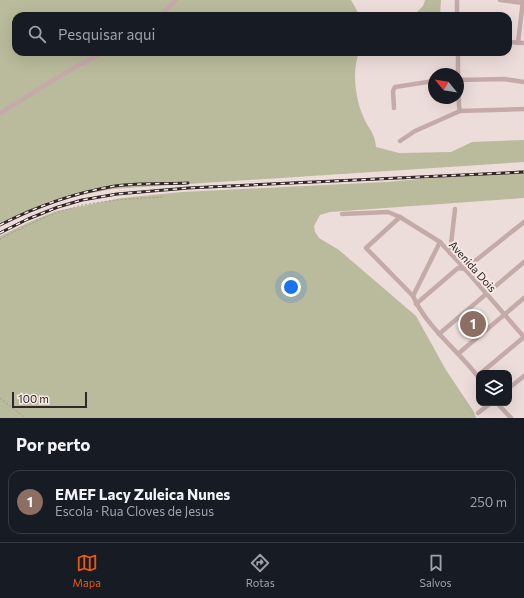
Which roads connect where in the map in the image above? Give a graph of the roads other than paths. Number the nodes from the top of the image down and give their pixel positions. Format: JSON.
{"nodes":[{"id":1,"x":176,"y":0,"type":"edge"},
{"id":2,"x":457,"y":0,"type":"edge"},
{"id":3,"x":500,"y":0,"type":"edge"},
{"id":4,"x":523,"y":1,"type":"edge"},
{"id":5,"x":164,"y":12,"type":"edge"},
{"id":6,"x":457,"y":12,"type":"edge"},
{"id":7,"x":512,"y":42,"type":"edge"},
{"id":8,"x":518,"y":43,"type":"junction"},
{"id":9,"x":524,"y":43,"type":"edge"},
{"id":10,"x":96,"y":56,"type":"edge"},
{"id":11,"x":458,"y":56,"type":"edge"},
{"id":12,"x":458,"y":68,"type":"edge"},
{"id":13,"x":464,"y":80,"type":"edge"},
{"id":14,"x":428,"y":82,"type":"edge"},
{"id":15,"x":524,"y":82,"type":"edge"},
{"id":16,"x":459,"y":104,"type":"edge"},
{"id":17,"x":394,"y":108,"type":"dead end"},
{"id":18,"x":524,"y":109,"type":"edge"},
{"id":19,"x":460,"y":110,"type":"junction"},
{"id":20,"x":0,"y":113,"type":"edge"},
{"id":21,"x":400,"y":141,"type":"dead end"},
{"id":22,"x":455,"y":209,"type":"dead end"},
{"id":23,"x":342,"y":214,"type":"dead end"},
{"id":24,"x":400,"y":217,"type":"junction"},
{"id":25,"x":524,"y":222,"type":"edge"},
{"id":26,"x":440,"y":242,"type":"junction"},
{"id":27,"x":450,"y":252,"type":"junction"},
{"id":28,"x":524,"y":262,"type":"edge"},
{"id":29,"x":465,"y":269,"type":"junction"},
{"id":30,"x":486,"y":293,"type":"junction"},
{"id":31,"x":412,"y":296,"type":"junction"},
{"id":32,"x":524,"y":298,"type":"edge"},
{"id":33,"x":416,"y":304,"type":"junction"},
{"id":34,"x":505,"y":314,"type":"junction"},
{"id":35,"x":439,"y":334,"type":"junction"},
{"id":36,"x":524,"y":337,"type":"edge"},
{"id":37,"x":458,"y":353,"type":"junction"},
{"id":38,"x":485,"y":370,"type":"edge"},
{"id":39,"x":476,"y":372,"type":"edge"},
{"id":40,"x":524,"y":376,"type":"edge"},
{"id":41,"x":512,"y":386,"type":"edge"},
{"id":42,"x":487,"y":406,"type":"edge"},
{"id":43,"x":500,"y":406,"type":"edge"},
{"id":44,"x":478,"y":413,"type":"dead end"},
{"id":45,"x":511,"y":418,"type":"edge"}],
"edges":[{"from":1,"to":5,"type":"street"},
{"from":2,"to":6,"type":"street"},
{"from":3,"to":4,"type":"street"},
{"from":4,"to":8,"type":"street"},
{"from":7,"to":8,"type":"street"},
{"from":8,"to":9,"type":"street"},
{"from":10,"to":20,"type":"street"},
{"from":11,"to":12,"type":"street"},
{"from":13,"to":15,"type":"street"},
{"from":14,"to":17,"type":"street"},
{"from":16,"to":19,"type":"street"},
{"from":18,"to":19,"type":"street"},
{"from":19,"to":21,"type":"street"},
{"from":22,"to":27,"type":"street"},
{"from":23,"to":24,"type":"street","name":"Avenida Dois"},
{"from":24,"to":26,"type":"street","name":"Avenida Dois"},
{"from":24,"to":31,"type":"street"},
{"from":25,"to":29,"type":"street"},
{"from":26,"to":27,"type":"street","name":"Avenida Dois"},
{"from":26,"to":31,"type":"street"},
{"from":27,"to":29,"type":"street","name":"Avenida Dois"},
{"from":28,"to":30,"type":"street"},
{"from":29,"to":30,"type":"street","name":"Avenida Dois"},
{"from":29,"to":33,"type":"street"},
{"from":30,"to":34,"type":"street","name":"Avenida Dois"},
{"from":30,"to":35,"type":"street"},
{"from":31,"to":33,"type":"street"},
{"from":32,"to":34,"type":"street"},
{"from":33,"to":35,"type":"street"},
{"from":34,"to":36,"type":"street","name":"Avenida Dois"},
{"from":34,"to":37,"type":"street"},
{"from":35,"to":37,"type":"street"},
{"from":36,"to":38,"type":"street"},
{"from":37,"to":39,"type":"street"},
{"from":40,"to":41,"type":"street"},
{"from":42,"to":44,"type":"street"},
{"from":43,"to":45,"type":"street"}]}
